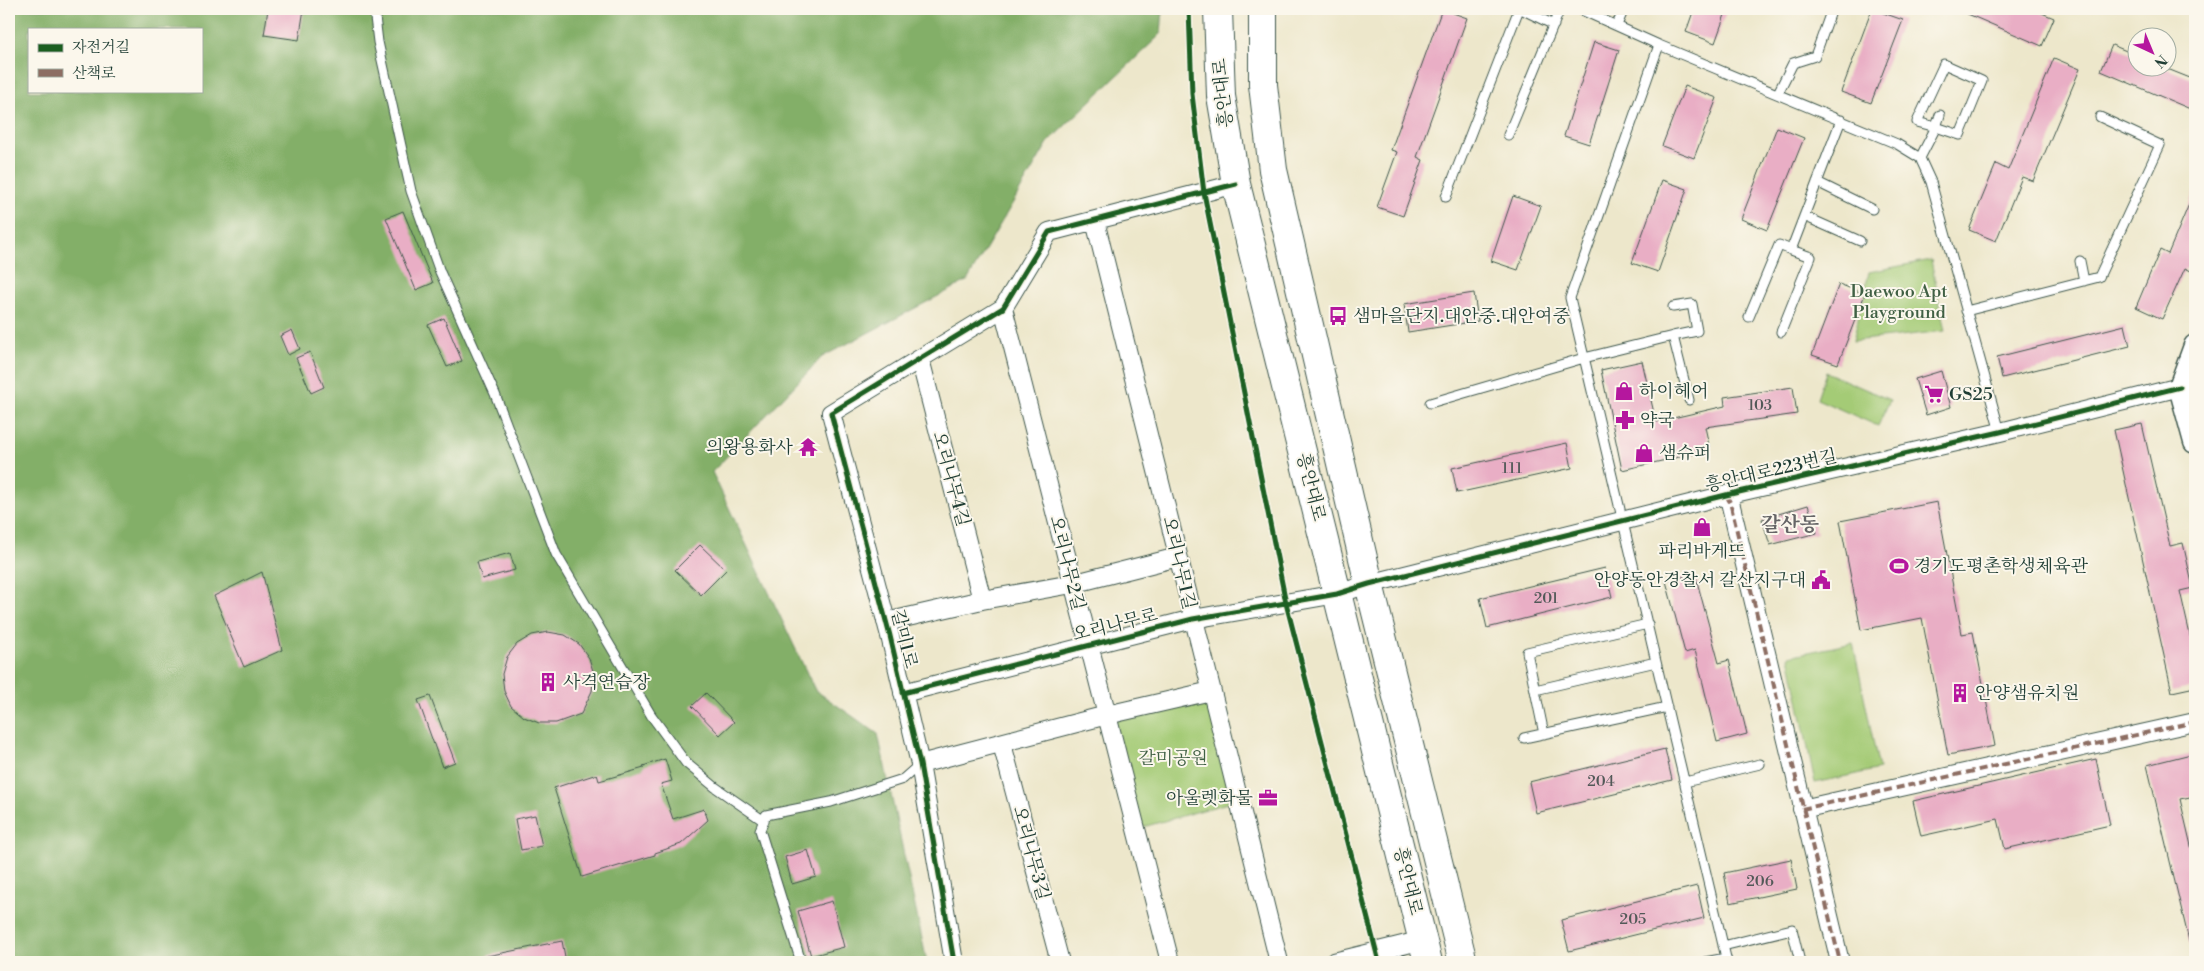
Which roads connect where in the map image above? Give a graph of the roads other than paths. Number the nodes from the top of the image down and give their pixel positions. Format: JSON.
{"nodes":[{"id":1,"x":374,"y":9,"type":"edge"},
{"id":2,"x":1218,"y":9,"type":"edge"},
{"id":3,"x":1263,"y":9,"type":"edge"},
{"id":4,"x":1520,"y":9,"type":"edge"},
{"id":5,"x":1560,"y":9,"type":"edge"},
{"id":6,"x":1582,"y":9,"type":"edge"},
{"id":7,"x":1624,"y":9,"type":"edge"},
{"id":8,"x":1832,"y":9,"type":"edge"},
{"id":9,"x":1554,"y":25,"type":"junction"},
{"id":10,"x":1618,"y":25,"type":"junction"},
{"id":11,"x":1659,"y":45,"type":"junction"},
{"id":12,"x":1778,"y":93,"type":"junction"},
{"id":13,"x":1940,"y":115,"type":"dead end"},
{"id":14,"x":2100,"y":117,"type":"dead end"},
{"id":15,"x":1841,"y":120,"type":"junction"},
{"id":16,"x":1936,"y":127,"type":"junction"},
{"id":17,"x":1508,"y":135,"type":"dead end"},
{"id":18,"x":1920,"y":158,"type":"junction"},
{"id":19,"x":1817,"y":182,"type":"junction"},
{"id":20,"x":1236,"y":184,"type":"junction"},
{"id":21,"x":1446,"y":197,"type":"dead end"},
{"id":22,"x":1872,"y":209,"type":"dead end"},
{"id":23,"x":1804,"y":216,"type":"junction"},
{"id":24,"x":1095,"y":222,"type":"junction"},
{"id":25,"x":1860,"y":241,"type":"dead end"},
{"id":26,"x":1791,"y":250,"type":"junction"},
{"id":27,"x":2080,"y":261,"type":"dead end"},
{"id":28,"x":2084,"y":281,"type":"junction"},
{"id":29,"x":1673,"y":307,"type":"dead end"},
{"id":30,"x":1003,"y":308,"type":"junction"},
{"id":31,"x":1966,"y":311,"type":"junction"},
{"id":32,"x":1749,"y":318,"type":"dead end"},
{"id":33,"x":1781,"y":332,"type":"dead end"},
{"id":34,"x":1673,"y":336,"type":"junction"},
{"id":35,"x":2195,"y":346,"type":"edge"},
{"id":36,"x":1584,"y":358,"type":"junction"},
{"id":37,"x":920,"y":359,"type":"junction"},
{"id":38,"x":2180,"y":387,"type":"junction"},
{"id":39,"x":1689,"y":400,"type":"dead end"},
{"id":40,"x":1430,"y":403,"type":"dead end"},
{"id":41,"x":2000,"y":432,"type":"junction"},
{"id":42,"x":2195,"y":442,"type":"edge"},
{"id":43,"x":1726,"y":495,"type":"junction"},
{"id":44,"x":1622,"y":522,"type":"junction"},
{"id":45,"x":1178,"y":558,"type":"junction"},
{"id":46,"x":1072,"y":584,"type":"junction"},
{"id":47,"x":1369,"y":584,"type":"junction"},
{"id":48,"x":1337,"y":594,"type":"junction"},
{"id":49,"x":982,"y":600,"type":"junction"},
{"id":50,"x":1192,"y":619,"type":"junction"},
{"id":51,"x":886,"y":622,"type":"junction"},
{"id":52,"x":1648,"y":624,"type":"junction"},
{"id":53,"x":1384,"y":645,"type":"junction"},
{"id":54,"x":1089,"y":646,"type":"junction"},
{"id":55,"x":1351,"y":652,"type":"junction"},
{"id":56,"x":1656,"y":662,"type":"junction"},
{"id":57,"x":1535,"y":690,"type":"junction"},
{"id":58,"x":1211,"y":691,"type":"junction"},
{"id":59,"x":903,"y":693,"type":"junction"},
{"id":60,"x":1667,"y":707,"type":"junction"},
{"id":61,"x":1107,"y":715,"type":"junction"},
{"id":62,"x":2195,"y":722,"type":"edge"},
{"id":63,"x":1544,"y":734,"type":"junction"},
{"id":64,"x":1524,"y":738,"type":"dead end"},
{"id":65,"x":1002,"y":744,"type":"junction"},
{"id":66,"x":920,"y":764,"type":"junction"},
{"id":67,"x":1760,"y":764,"type":"dead end"},
{"id":68,"x":1685,"y":782,"type":"junction"},
{"id":69,"x":1802,"y":809,"type":"junction"},
{"id":70,"x":764,"y":820,"type":"junction"},
{"id":71,"x":1723,"y":946,"type":"junction"},
{"id":72,"x":1425,"y":951,"type":"edge"},
{"id":73,"x":1726,"y":960,"type":"edge"},
{"id":74,"x":800,"y":962,"type":"edge"},
{"id":75,"x":954,"y":962,"type":"edge"},
{"id":76,"x":1060,"y":962,"type":"edge"},
{"id":77,"x":1170,"y":962,"type":"edge"},
{"id":78,"x":1279,"y":962,"type":"edge"},
{"id":79,"x":1334,"y":962,"type":"edge"},
{"id":80,"x":1463,"y":962,"type":"edge"},
{"id":81,"x":1705,"y":962,"type":"edge"},
{"id":82,"x":1800,"y":962,"type":"edge"},
{"id":83,"x":1840,"y":962,"type":"edge"}],
"edges":[{"from":1,"to":70,"type":"lane"},
{"from":2,"to":20,"type":"main road","name":"흥안대로"},
{"from":3,"to":47,"type":"main road","name":"흥안대로"},
{"from":4,"to":9,"type":"lane"},
{"from":4,"to":21,"type":"lane"},
{"from":5,"to":9,"type":"lane"},
{"from":6,"to":10,"type":"lane"},
{"from":7,"to":10,"type":"lane"},
{"from":8,"to":12,"type":"lane"},
{"from":9,"to":17,"type":"lane"},
{"from":10,"to":11,"type":"lane"},
{"from":11,"to":12,"type":"lane"},
{"from":11,"to":36,"type":"lane"},
{"from":12,"to":15,"type":"lane"},
{"from":13,"to":16,"type":"lane"},
{"from":14,"to":28,"type":"lane"},
{"from":15,"to":18,"type":"lane"},
{"from":15,"to":19,"type":"lane"},
{"from":16,"to":16,"type":"lane"},
{"from":16,"to":18,"type":"lane"},
{"from":18,"to":31,"type":"lane"},
{"from":19,"to":22,"type":"lane"},
{"from":19,"to":23,"type":"lane"},
{"from":20,"to":24,"type":"street"},
{"from":20,"to":48,"type":"main road","name":"흥안대로"},
{"from":23,"to":25,"type":"lane"},
{"from":23,"to":26,"type":"lane"},
{"from":24,"to":30,"type":"street"},
{"from":24,"to":45,"type":"street","name":"오리나무1길"},
{"from":26,"to":32,"type":"lane"},
{"from":26,"to":33,"type":"lane"},
{"from":27,"to":28,"type":"lane"},
{"from":28,"to":31,"type":"lane"},
{"from":29,"to":34,"type":"lane"},
{"from":30,"to":37,"type":"street"},
{"from":30,"to":46,"type":"street","name":"오리나무2길"},
{"from":31,"to":41,"type":"lane"},
{"from":34,"to":36,"type":"lane"},
{"from":34,"to":39,"type":"lane"},
{"from":35,"to":38,"type":"street"},
{"from":36,"to":40,"type":"lane"},
{"from":36,"to":44,"type":"lane"},
{"from":37,"to":49,"type":"street","name":"오리나무4길"},
{"from":37,"to":51,"type":"street","name":"갈미1로"},
{"from":38,"to":41,"type":"street","name":"흥안대로223번길"},
{"from":38,"to":42,"type":"street"},
{"from":41,"to":43,"type":"street","name":"흥안대로223번길"},
{"from":43,"to":44,"type":"street","name":"흥안대로223번길"},
{"from":43,"to":69,"type":"street"},
{"from":44,"to":47,"type":"street","name":"흥안대로223번길"},
{"from":44,"to":52,"type":"lane"},
{"from":45,"to":46,"type":"street"},
{"from":45,"to":50,"type":"street","name":"오리나무1길"},
{"from":46,"to":49,"type":"street"},
{"from":46,"to":54,"type":"street","name":"오리나무2길"},
{"from":47,"to":48,"type":"street","name":"흥안대로223번길"},
{"from":47,"to":53,"type":"main road","name":"흥안대로"},
{"from":48,"to":50,"type":"street","name":"오리나무로"},
{"from":48,"to":55,"type":"main road","name":"흥안대로"},
{"from":49,"to":51,"type":"street"},
{"from":50,"to":54,"type":"street","name":"오리나무로"},
{"from":50,"to":58,"type":"street","name":"오리나무1길"},
{"from":51,"to":59,"type":"street","name":"갈미1로"},
{"from":52,"to":56,"type":"lane"},
{"from":52,"to":57,"type":"lane"},
{"from":53,"to":55,"type":"main road"},
{"from":53,"to":80,"type":"main road","name":"흥안대로"},
{"from":54,"to":59,"type":"street","name":"오리나무로"},
{"from":54,"to":61,"type":"street","name":"오리나무2길"},
{"from":55,"to":72,"type":"main road","name":"흥안대로"},
{"from":56,"to":57,"type":"lane"},
{"from":56,"to":60,"type":"lane"},
{"from":57,"to":63,"type":"lane"},
{"from":58,"to":61,"type":"street"},
{"from":58,"to":78,"type":"street","name":"오리나무1길"},
{"from":59,"to":66,"type":"street","name":"갈미1로"},
{"from":60,"to":63,"type":"lane"},
{"from":60,"to":68,"type":"lane"},
{"from":61,"to":65,"type":"street"},
{"from":61,"to":77,"type":"street","name":"오리나무2길"},
{"from":62,"to":69,"type":"street"},
{"from":63,"to":64,"type":"lane"},
{"from":65,"to":66,"type":"street"},
{"from":65,"to":76,"type":"street","name":"오리나무3길"},
{"from":66,"to":70,"type":"lane"},
{"from":66,"to":75,"type":"street","name":"갈미1로"},
{"from":67,"to":68,"type":"lane"},
{"from":68,"to":71,"type":"lane"},
{"from":69,"to":83,"type":"street"},
{"from":70,"to":74,"type":"lane"},
{"from":71,"to":73,"type":"lane"},
{"from":71,"to":82,"type":"lane"},
{"from":72,"to":79,"type":"street"},
{"from":73,"to":81,"type":"lane"}]}
